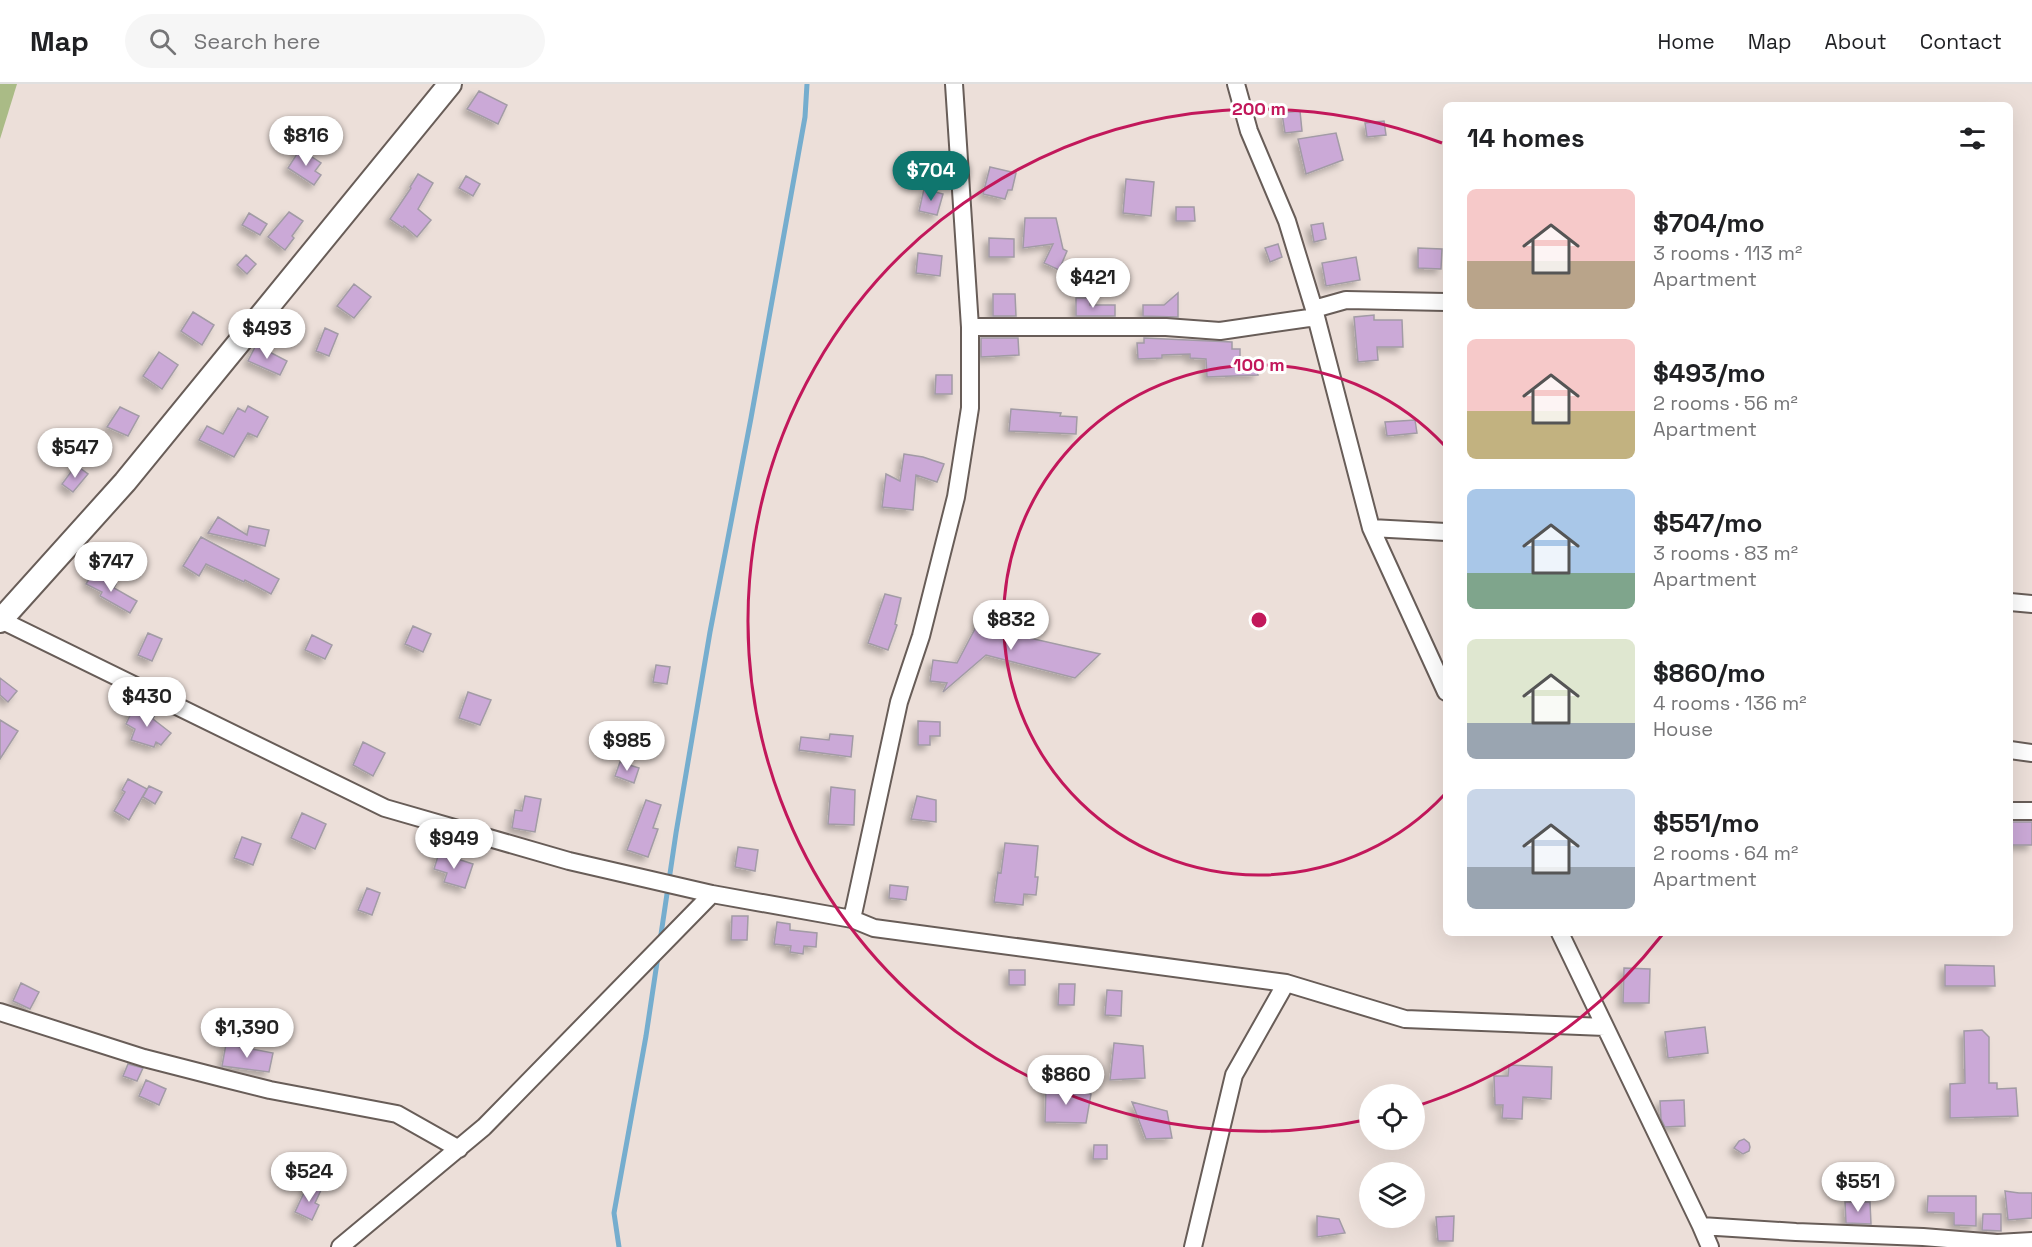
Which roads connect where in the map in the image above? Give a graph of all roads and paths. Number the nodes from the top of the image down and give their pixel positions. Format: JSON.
{"nodes":[{"id":1,"x":450,"y":84,"type":"edge"},
{"id":2,"x":954,"y":84,"type":"edge"},
{"id":3,"x":1236,"y":84,"type":"edge"},
{"id":4,"x":1443,"y":302,"type":"edge"},
{"id":5,"x":1315,"y":313,"type":"junction"},
{"id":6,"x":970,"y":327,"type":"junction"},
{"id":7,"x":1371,"y":528,"type":"junction"},
{"id":8,"x":1443,"y":532,"type":"edge"},
{"id":9,"x":2013,"y":602,"type":"edge"},
{"id":10,"x":2032,"y":604,"type":"edge"},
{"id":11,"x":0,"y":621,"type":"edge"},
{"id":12,"x":1442,"y":676,"type":"edge"},
{"id":13,"x":2013,"y":750,"type":"edge"},
{"id":14,"x":2032,"y":753,"type":"edge"},
{"id":15,"x":2013,"y":811,"type":"edge"},
{"id":16,"x":2032,"y":811,"type":"edge"},
{"id":17,"x":712,"y":894,"type":"junction"},
{"id":18,"x":852,"y":919,"type":"junction"},
{"id":19,"x":1561,"y":936,"type":"edge"},
{"id":20,"x":1286,"y":983,"type":"junction"},
{"id":21,"x":0,"y":1012,"type":"edge"},
{"id":22,"x":1605,"y":1027,"type":"junction"},
{"id":23,"x":459,"y":1149,"type":"junction"},
{"id":24,"x":1701,"y":1226,"type":"junction"},
{"id":25,"x":2032,"y":1241,"type":"edge"},
{"id":26,"x":340,"y":1247,"type":"edge"},
{"id":27,"x":1193,"y":1247,"type":"edge"},
{"id":28,"x":1710,"y":1247,"type":"edge"}],
"edges":[{"from":1,"to":11,"type":"street"},
{"from":2,"to":6,"type":"street"},
{"from":3,"to":5,"type":"street"},
{"from":4,"to":5,"type":"street"},
{"from":5,"to":6,"type":"street"},
{"from":5,"to":7,"type":"street"},
{"from":6,"to":18,"type":"street"},
{"from":7,"to":8,"type":"street"},
{"from":7,"to":12,"type":"street"},
{"from":9,"to":10,"type":"street"},
{"from":11,"to":17,"type":"street"},
{"from":13,"to":14,"type":"street"},
{"from":15,"to":16,"type":"street"},
{"from":17,"to":18,"type":"street"},
{"from":17,"to":23,"type":"street"},
{"from":18,"to":20,"type":"street"},
{"from":19,"to":22,"type":"street"},
{"from":20,"to":22,"type":"street"},
{"from":20,"to":27,"type":"street"},
{"from":21,"to":23,"type":"street"},
{"from":22,"to":24,"type":"street"},
{"from":23,"to":26,"type":"street"},
{"from":24,"to":25,"type":"street"},
{"from":24,"to":28,"type":"street"}]}
